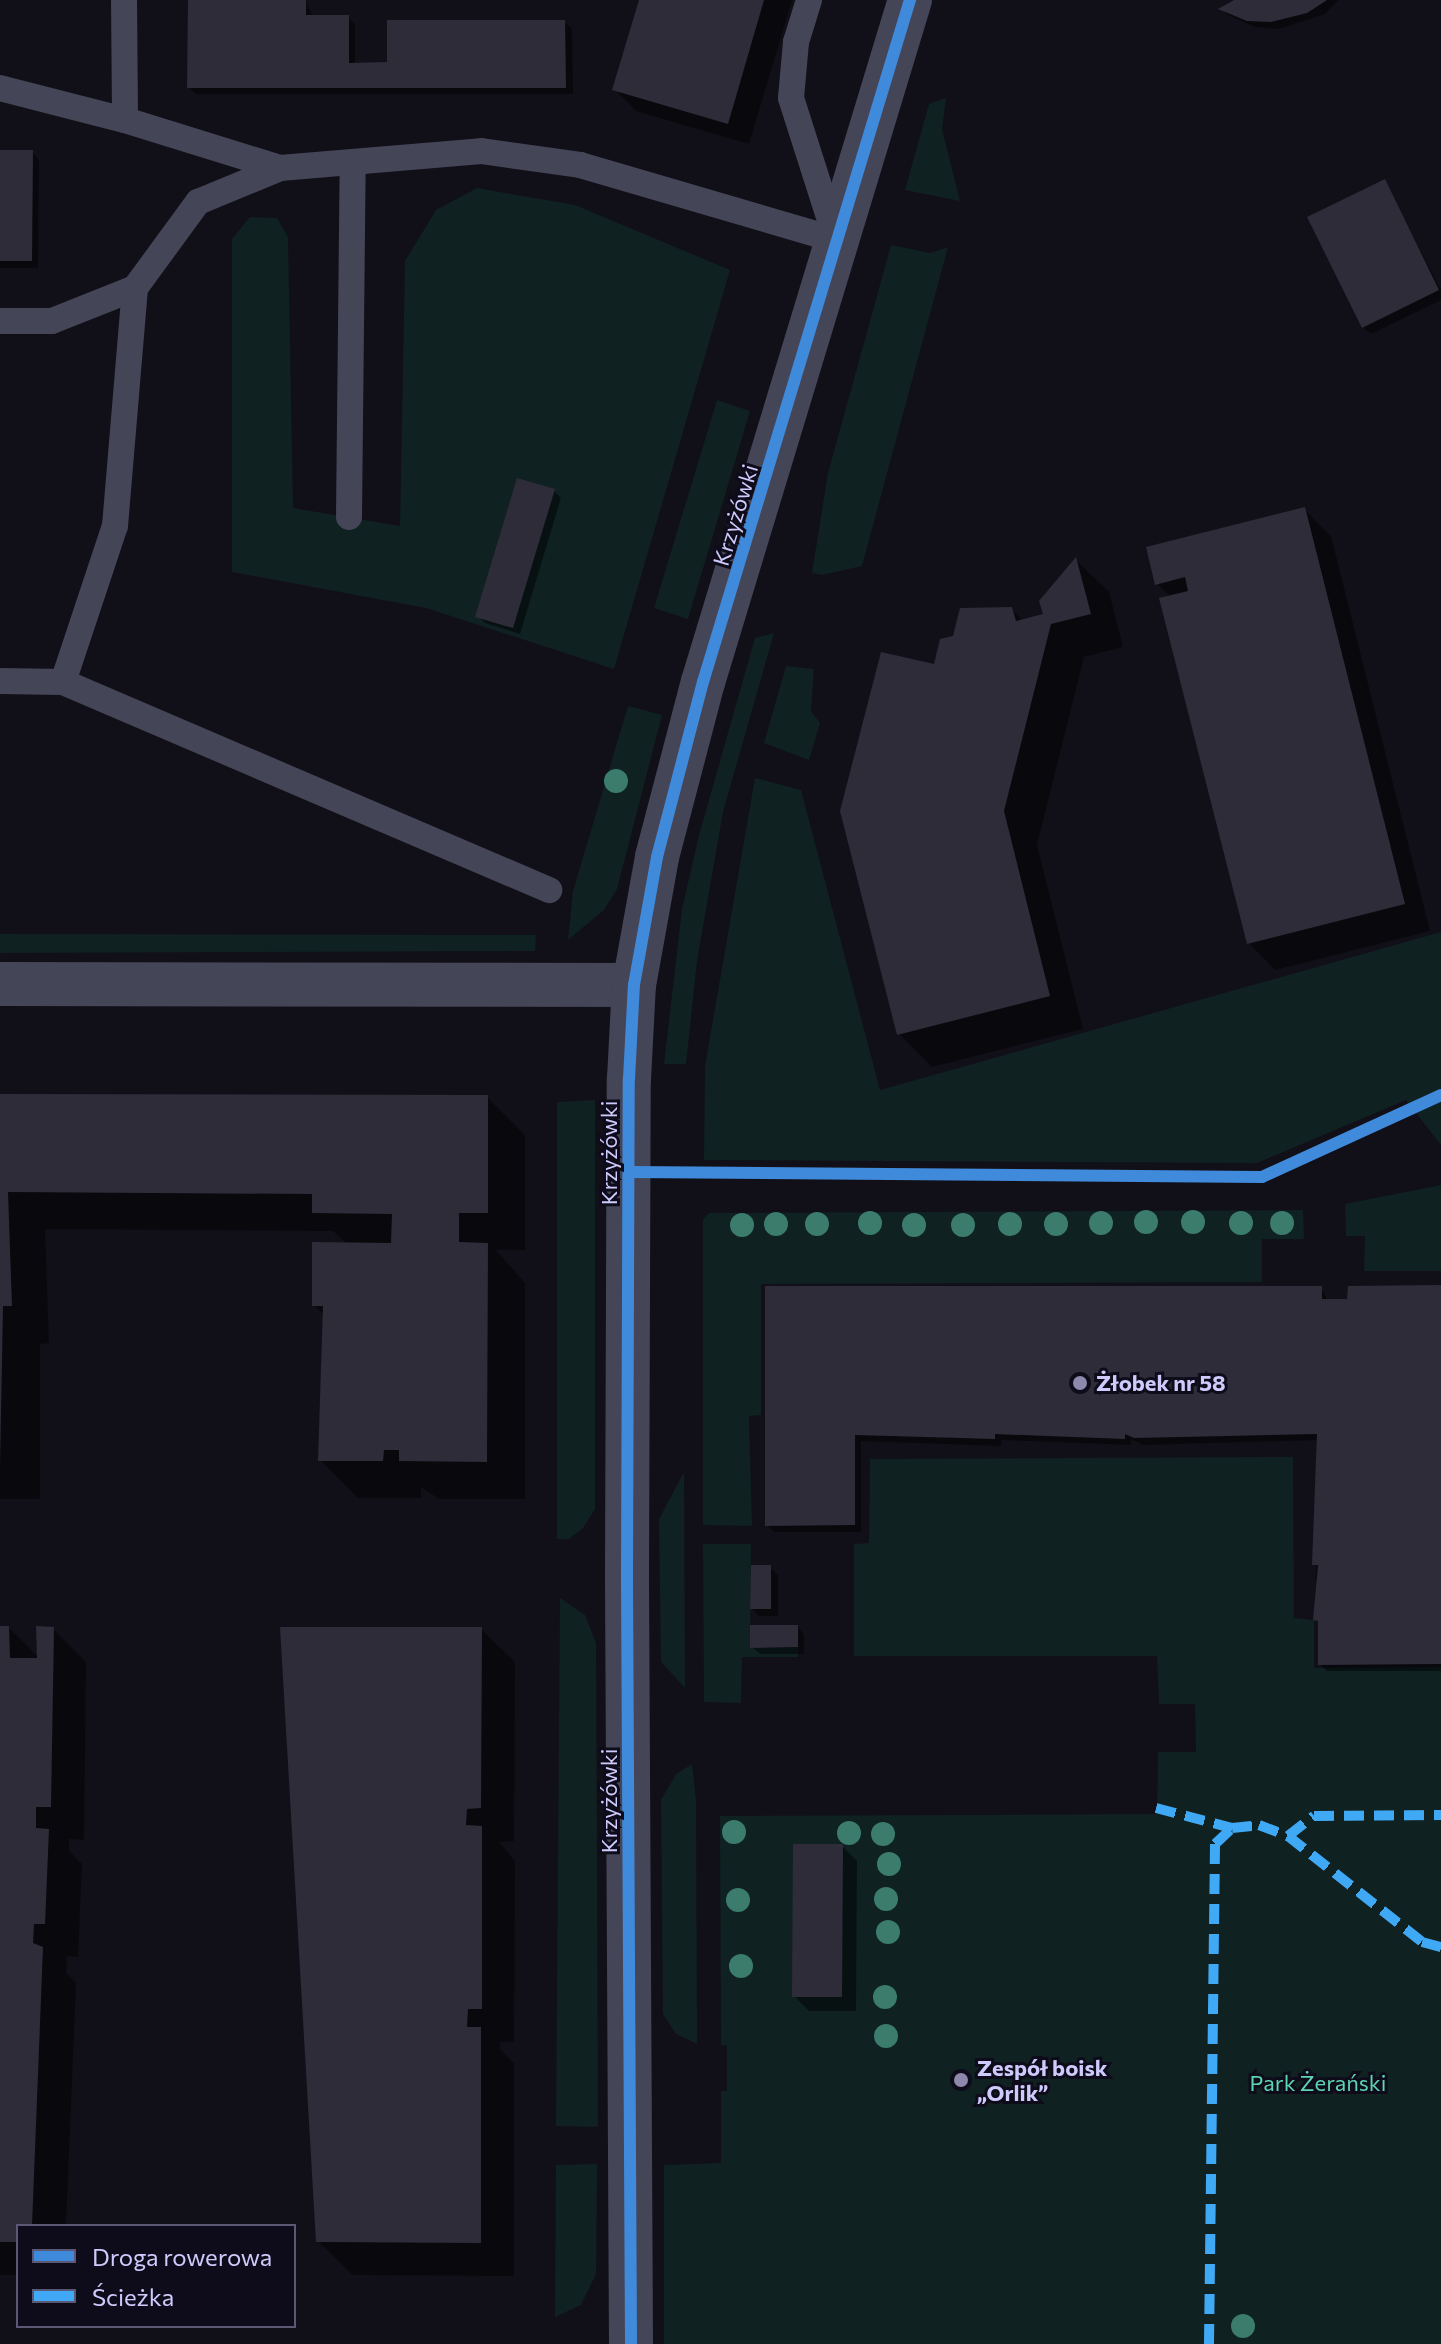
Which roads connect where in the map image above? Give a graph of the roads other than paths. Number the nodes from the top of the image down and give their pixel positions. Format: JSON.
{"nodes":[{"id":1,"x":124,"y":0,"type":"edge"},
{"id":2,"x":809,"y":0,"type":"edge"},
{"id":3,"x":910,"y":0,"type":"edge"},
{"id":4,"x":0,"y":88,"type":"edge"},
{"id":5,"x":125,"y":120,"type":"junction"},
{"id":6,"x":353,"y":162,"type":"junction"},
{"id":7,"x":280,"y":168,"type":"junction"},
{"id":8,"x":836,"y":240,"type":"junction"},
{"id":9,"x":135,"y":288,"type":"junction"},
{"id":10,"x":0,"y":321,"type":"edge"},
{"id":11,"x":349,"y":517,"type":"dead end"},
{"id":12,"x":0,"y":681,"type":"edge"},
{"id":13,"x":63,"y":682,"type":"junction"},
{"id":14,"x":549,"y":890,"type":"dead end"},
{"id":15,"x":0,"y":984,"type":"edge"},
{"id":16,"x":634,"y":985,"type":"junction"},
{"id":17,"x":631,"y":2344,"type":"edge"}],
"edges":[{"from":1,"to":5,"type":"lane"},
{"from":2,"to":8,"type":"lane"},
{"from":3,"to":8,"type":"street","name":"Krzyżówki"},
{"from":4,"to":5,"type":"lane"},
{"from":5,"to":7,"type":"lane"},
{"from":6,"to":7,"type":"lane"},
{"from":6,"to":8,"type":"lane"},
{"from":6,"to":11,"type":"lane"},
{"from":7,"to":9,"type":"lane"},
{"from":8,"to":16,"type":"street","name":"Krzyżówki"},
{"from":9,"to":10,"type":"lane"},
{"from":9,"to":13,"type":"lane"},
{"from":12,"to":13,"type":"lane"},
{"from":13,"to":14,"type":"lane"},
{"from":15,"to":16,"type":"street"},
{"from":16,"to":17,"type":"street","name":"Krzyżówki"}]}
